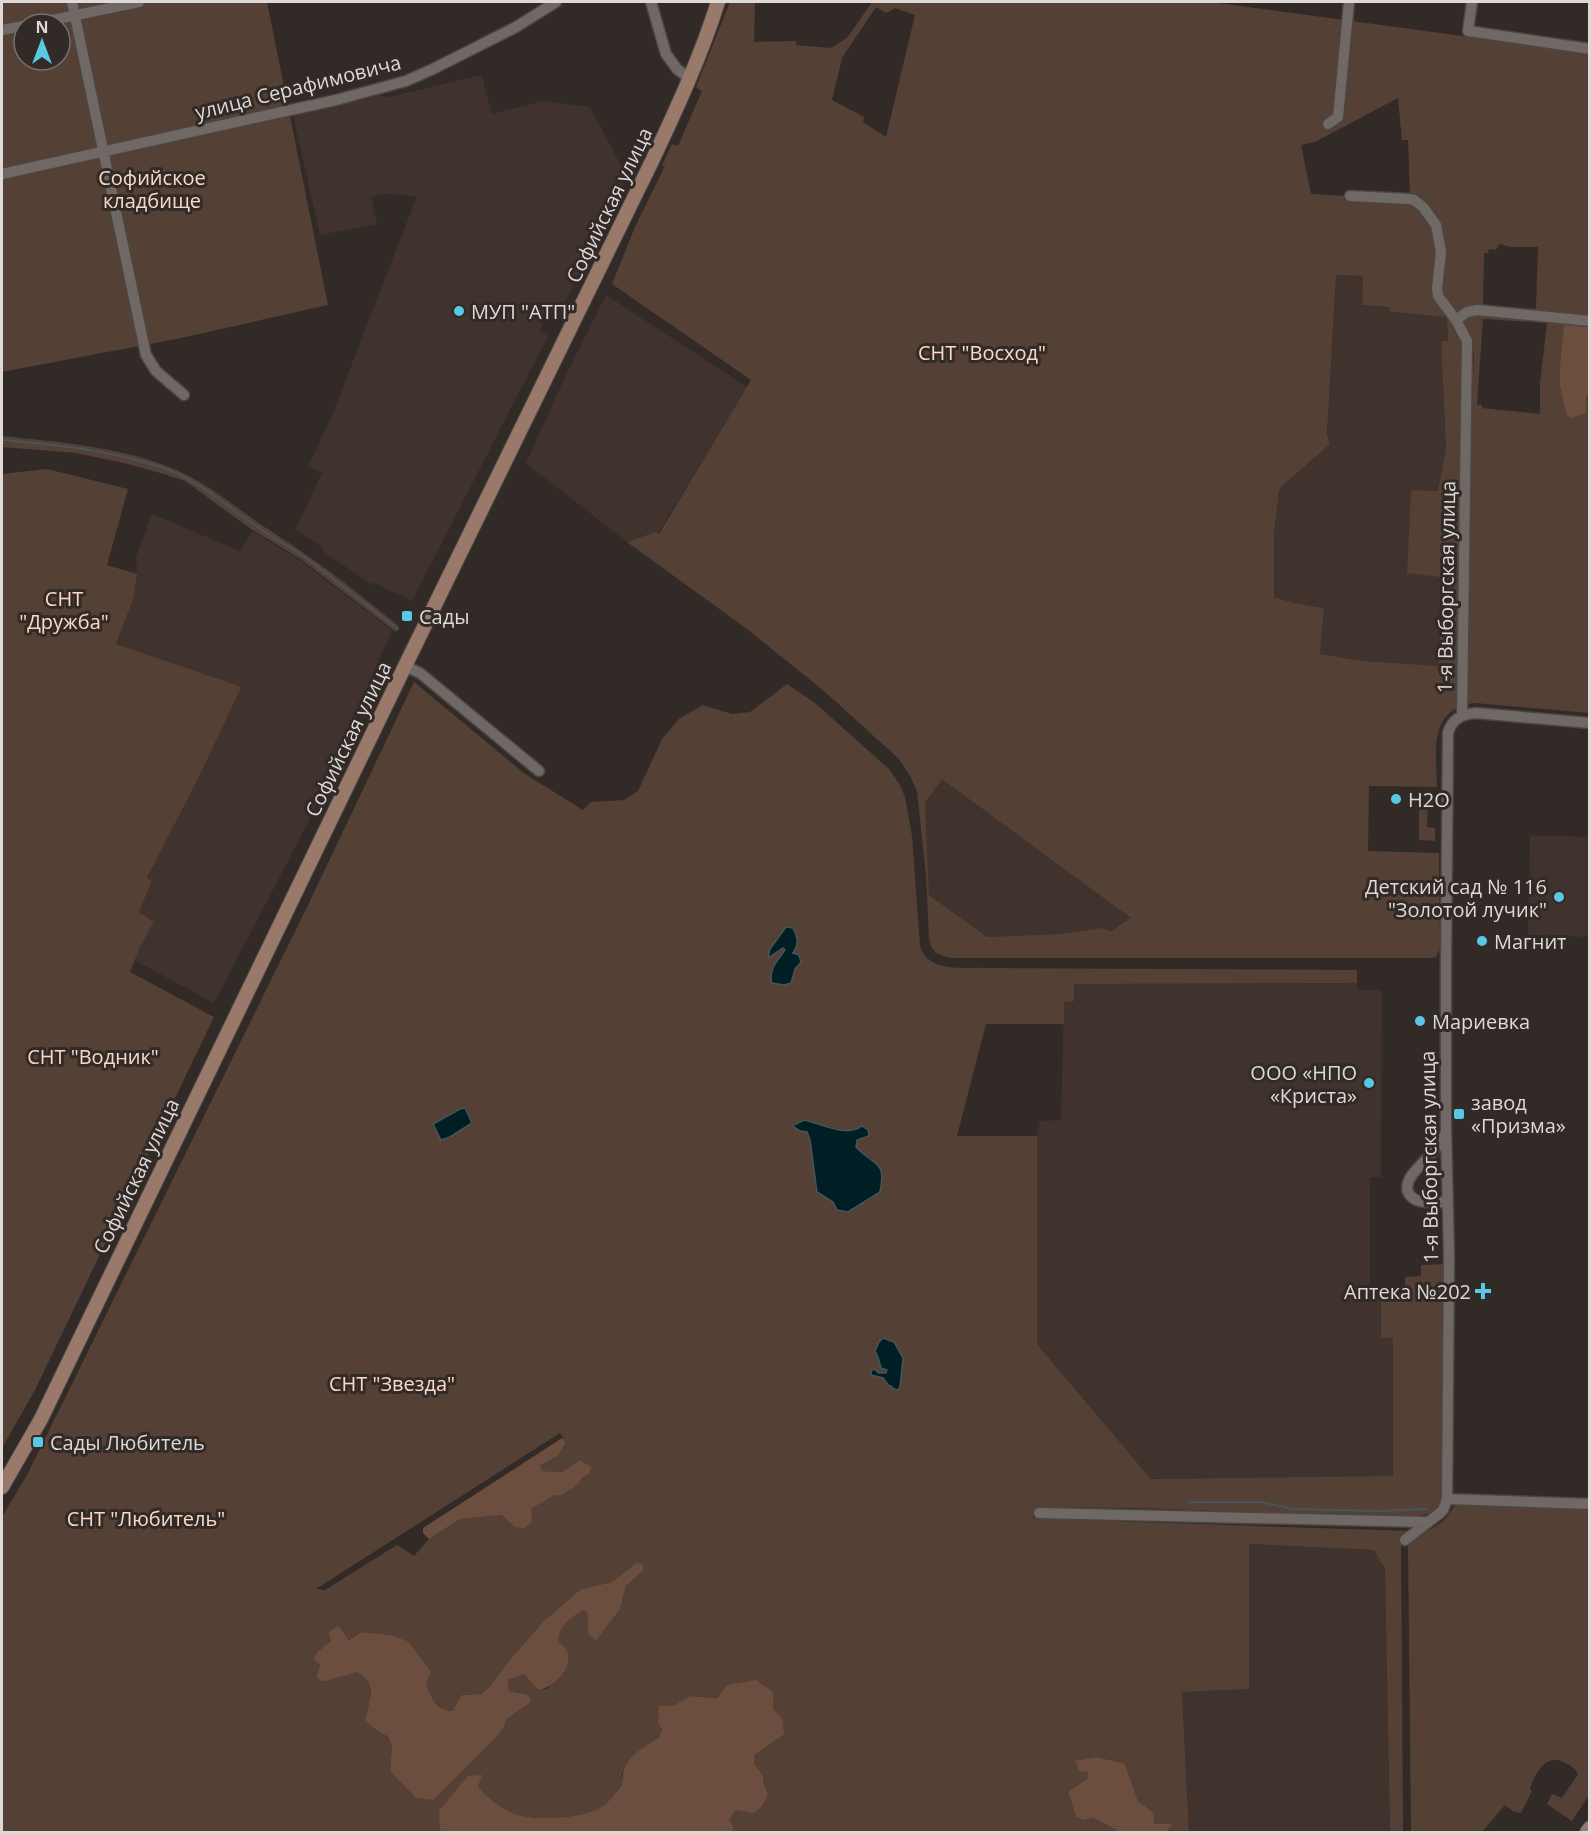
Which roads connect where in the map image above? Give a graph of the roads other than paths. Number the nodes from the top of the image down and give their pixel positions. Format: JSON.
{"nodes":[{"id":1,"x":72,"y":2,"type":"edge"},
{"id":2,"x":139,"y":2,"type":"edge"},
{"id":3,"x":556,"y":2,"type":"edge"},
{"id":4,"x":651,"y":2,"type":"edge"},
{"id":5,"x":718,"y":2,"type":"edge"},
{"id":6,"x":1349,"y":2,"type":"edge"},
{"id":7,"x":1472,"y":2,"type":"edge"},
{"id":8,"x":75,"y":15,"type":"junction"},
{"id":9,"x":72,"y":16,"type":"edge"},
{"id":10,"x":1590,"y":48,"type":"edge"},
{"id":11,"x":689,"y":78,"type":"junction"},
{"id":12,"x":1328,"y":124,"type":"dead end"},
{"id":13,"x":103,"y":151,"type":"junction"},
{"id":14,"x":2,"y":174,"type":"edge"},
{"id":15,"x":1350,"y":196,"type":"dead end"},
{"id":16,"x":1456,"y":320,"type":"junction"},
{"id":17,"x":1590,"y":321,"type":"edge"},
{"id":18,"x":184,"y":395,"type":"dead end"},
{"id":19,"x":405,"y":666,"type":"junction"},
{"id":20,"x":1462,"y":716,"type":"junction"},
{"id":21,"x":1590,"y":723,"type":"edge"},
{"id":22,"x":539,"y":771,"type":"dead end"},
{"id":23,"x":1446,"y":1128,"type":"junction"},
{"id":24,"x":1448,"y":1202,"type":"junction"},
{"id":25,"x":2,"y":1487,"type":"edge"},
{"id":26,"x":1448,"y":1499,"type":"junction"},
{"id":27,"x":1590,"y":1504,"type":"edge"},
{"id":28,"x":1039,"y":1513,"type":"dead end"},
{"id":29,"x":1427,"y":1522,"type":"junction"},
{"id":30,"x":1405,"y":1540,"type":"dead end"},
{"id":31,"x":1590,"y":1828,"type":"edge"},
{"id":32,"x":1587,"y":1833,"type":"edge"}],
"edges":[{"from":1,"to":8,"type":"street"},
{"from":2,"to":8,"type":"street"},
{"from":3,"to":13,"type":"street","name":"улица Серафимовича"},
{"from":4,"to":11,"type":"street"},
{"from":5,"to":11,"type":"main road","name":"Софийская улица"},
{"from":6,"to":12,"type":"street"},
{"from":7,"to":10,"type":"street"},
{"from":8,"to":9,"type":"street"},
{"from":8,"to":13,"type":"street"},
{"from":11,"to":19,"type":"main road","name":"Софийская улица"},
{"from":13,"to":14,"type":"street","name":"улица Серафимовича"},
{"from":13,"to":18,"type":"street"},
{"from":15,"to":16,"type":"street","name":"1-я Выборгская улица"},
{"from":16,"to":17,"type":"street"},
{"from":16,"to":20,"type":"street","name":"1-я Выборгская улица"},
{"from":19,"to":22,"type":"street"},
{"from":19,"to":25,"type":"main road","name":"Софийская улица"},
{"from":20,"to":21,"type":"street"},
{"from":20,"to":23,"type":"street","name":"1-я Выборгская улица"},
{"from":23,"to":24,"type":"street","name":"1-я Выборгская улица"},
{"from":23,"to":24,"type":"street"},
{"from":24,"to":26,"type":"street","name":"1-я Выборгская улица"},
{"from":26,"to":27,"type":"street"},
{"from":26,"to":29,"type":"street"},
{"from":28,"to":29,"type":"street"},
{"from":29,"to":30,"type":"street"},
{"from":31,"to":32,"type":"main road"}]}
